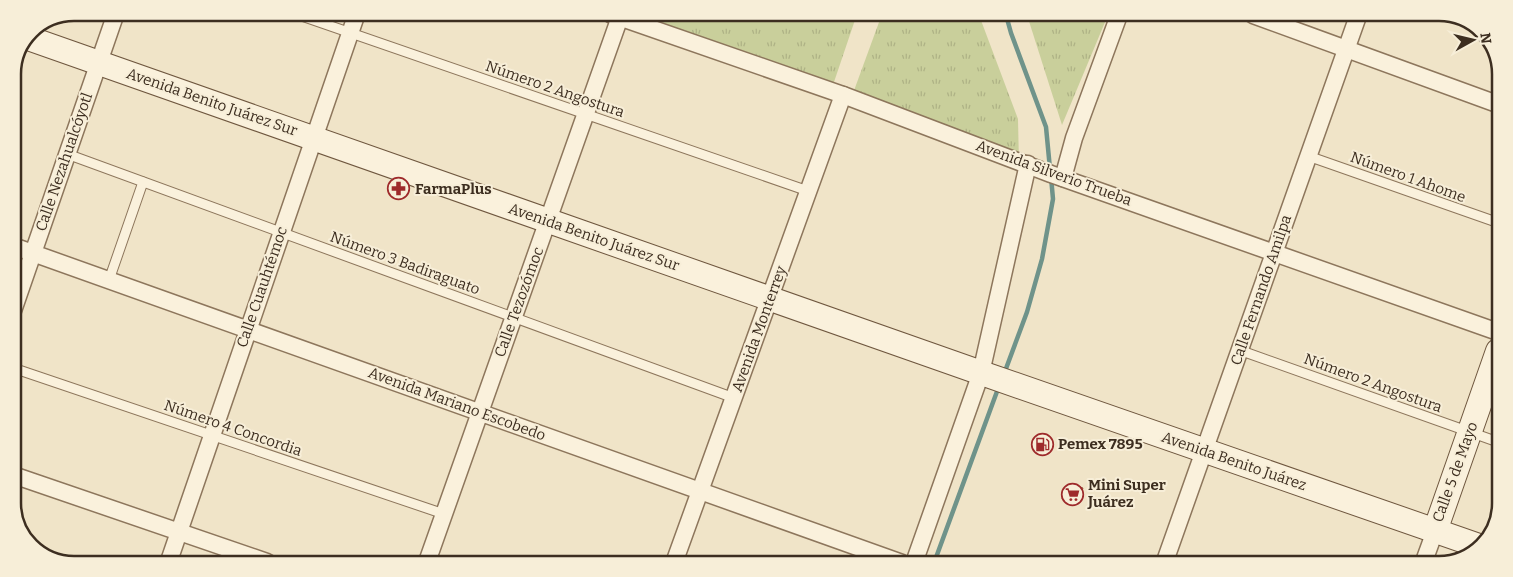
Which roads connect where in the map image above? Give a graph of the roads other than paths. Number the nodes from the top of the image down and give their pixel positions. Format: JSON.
{"nodes":[{"id":1,"x":113,"y":21,"type":"edge"},
{"id":2,"x":316,"y":21,"type":"edge"},
{"id":3,"x":354,"y":21,"type":"edge"},
{"id":4,"x":615,"y":21,"type":"edge"},
{"id":5,"x":634,"y":21,"type":"edge"},
{"id":6,"x":1117,"y":21,"type":"edge"},
{"id":7,"x":1269,"y":21,"type":"edge"},
{"id":8,"x":1356,"y":21,"type":"edge"},
{"id":9,"x":350,"y":33,"type":"junction"},
{"id":10,"x":34,"y":40,"type":"edge"},
{"id":11,"x":1346,"y":49,"type":"junction"},
{"id":12,"x":99,"y":62,"type":"junction"},
{"id":13,"x":843,"y":95,"type":"junction"},
{"id":14,"x":1492,"y":102,"type":"edge"},
{"id":15,"x":585,"y":114,"type":"junction"},
{"id":16,"x":314,"y":138,"type":"junction"},
{"id":17,"x":67,"y":154,"type":"junction"},
{"id":18,"x":1308,"y":156,"type":"junction"},
{"id":19,"x":1028,"y":164,"type":"junction"},
{"id":20,"x":1063,"y":178,"type":"junction"},
{"id":21,"x":144,"y":182,"type":"junction"},
{"id":22,"x":808,"y":191,"type":"junction"},
{"id":23,"x":548,"y":220,"type":"junction"},
{"id":24,"x":1492,"y":222,"type":"edge"},
{"id":25,"x":281,"y":233,"type":"junction"},
{"id":26,"x":21,"y":249,"type":"edge"},
{"id":27,"x":1274,"y":252,"type":"junction"},
{"id":28,"x":33,"y":253,"type":"junction"},
{"id":29,"x":109,"y":280,"type":"junction"},
{"id":30,"x":21,"y":288,"type":"edge"},
{"id":31,"x":770,"y":299,"type":"junction"},
{"id":32,"x":513,"y":318,"type":"junction"},
{"id":33,"x":248,"y":330,"type":"junction"},
{"id":34,"x":1492,"y":330,"type":"edge"},
{"id":35,"x":1240,"y":350,"type":"junction"},
{"id":36,"x":1492,"y":368,"type":"edge"},
{"id":37,"x":21,"y":371,"type":"edge"},
{"id":38,"x":985,"y":375,"type":"junction"},
{"id":39,"x":734,"y":398,"type":"junction"},
{"id":40,"x":480,"y":413,"type":"junction"},
{"id":41,"x":1470,"y":432,"type":"junction"},
{"id":42,"x":212,"y":435,"type":"junction"},
{"id":43,"x":1492,"y":440,"type":"edge"},
{"id":44,"x":1204,"y":450,"type":"junction"},
{"id":45,"x":21,"y":478,"type":"edge"},
{"id":46,"x":700,"y":491,"type":"junction"},
{"id":47,"x":444,"y":514,"type":"junction"},
{"id":48,"x":1435,"y":531,"type":"junction"},
{"id":49,"x":179,"y":532,"type":"junction"},
{"id":50,"x":1472,"y":544,"type":"edge"},
{"id":51,"x":171,"y":556,"type":"edge"},
{"id":52,"x":249,"y":556,"type":"edge"},
{"id":53,"x":429,"y":556,"type":"edge"},
{"id":54,"x":677,"y":556,"type":"edge"},
{"id":55,"x":882,"y":556,"type":"edge"},
{"id":56,"x":917,"y":556,"type":"edge"},
{"id":57,"x":1167,"y":556,"type":"edge"},
{"id":58,"x":1426,"y":556,"type":"edge"}],
"edges":[{"from":1,"to":12,"type":"street","name":"Calle Nezahualcóyotl"},
{"from":2,"to":9,"type":"lane","name":"Número 2 Angostura"},
{"from":3,"to":9,"type":"street","name":"Calle Cuauhtémoc"},
{"from":4,"to":15,"type":"street","name":"Calle Tezozómoc"},
{"from":5,"to":13,"type":"street","name":"Avenida Silverio Trueba"},
{"from":6,"to":20,"type":"street"},
{"from":7,"to":11,"type":"street"},
{"from":8,"to":11,"type":"street","name":"Calle Fernando Amilpa"},
{"from":9,"to":15,"type":"lane","name":"Número 2 Angostura"},
{"from":9,"to":16,"type":"street","name":"Calle Cuauhtémoc"},
{"from":10,"to":12,"type":"street","name":"Avenida Benito Juárez Sur"},
{"from":11,"to":14,"type":"street"},
{"from":11,"to":18,"type":"street","name":"Calle Fernando Amilpa"},
{"from":12,"to":16,"type":"street","name":"Avenida Benito Juárez Sur"},
{"from":12,"to":17,"type":"street","name":"Calle Nezahualcóyotl"},
{"from":13,"to":19,"type":"street","name":"Avenida Silverio Trueba"},
{"from":13,"to":22,"type":"street","name":"Avenida Monterrey"},
{"from":15,"to":22,"type":"lane","name":"Número 2 Angostura"},
{"from":15,"to":23,"type":"street","name":"Calle Tezozómoc"},
{"from":16,"to":23,"type":"street","name":"Avenida Benito Juárez Sur"},
{"from":16,"to":25,"type":"street","name":"Calle Cuauhtémoc"},
{"from":17,"to":21,"type":"lane","name":"Número 3 Badiraguato"},
{"from":17,"to":28,"type":"street","name":"Calle Nezahualcóyotl"},
{"from":18,"to":24,"type":"lane","name":"Número 1 Ahome"},
{"from":18,"to":27,"type":"street","name":"Calle Fernando Amilpa"},
{"from":19,"to":20,"type":"street","name":"Avenida Silverio Trueba"},
{"from":19,"to":38,"type":"street"},
{"from":20,"to":27,"type":"street","name":"Avenida Silverio Trueba"},
{"from":21,"to":25,"type":"lane","name":"Número 3 Badiraguato"},
{"from":21,"to":29,"type":"lane"},
{"from":22,"to":31,"type":"street","name":"Avenida Monterrey"},
{"from":23,"to":31,"type":"street","name":"Avenida Benito Juárez Sur"},
{"from":23,"to":32,"type":"street","name":"Calle Tezozómoc"},
{"from":25,"to":32,"type":"lane","name":"Número 3 Badiraguato"},
{"from":25,"to":33,"type":"street","name":"Calle Cuauhtémoc"},
{"from":26,"to":28,"type":"street","name":"Avenida Mariano Escobedo"},
{"from":27,"to":34,"type":"street","name":"Avenida Silverio Trueba"},
{"from":27,"to":35,"type":"street","name":"Calle Fernando Amilpa"},
{"from":28,"to":29,"type":"street","name":"Avenida Mariano Escobedo"},
{"from":28,"to":30,"type":"street","name":"Calle Nezahualcóyotl"},
{"from":29,"to":33,"type":"street","name":"Avenida Mariano Escobedo"},
{"from":31,"to":38,"type":"street","name":"Avenida Benito Juárez Sur"},
{"from":31,"to":39,"type":"street","name":"Avenida Monterrey"},
{"from":32,"to":39,"type":"lane","name":"Número 3 Badiraguato"},
{"from":32,"to":40,"type":"street","name":"Calle Tezozómoc"},
{"from":33,"to":40,"type":"street","name":"Avenida Mariano Escobedo"},
{"from":33,"to":42,"type":"street","name":"Calle Cuauhtémoc"},
{"from":35,"to":41,"type":"lane","name":"Número 2 Angostura"},
{"from":35,"to":44,"type":"street","name":"Calle Fernando Amilpa"},
{"from":36,"to":41,"type":"street","name":"Calle 5 de Mayo"},
{"from":37,"to":42,"type":"lane","name":"Número 4 Concordia"},
{"from":38,"to":44,"type":"street","name":"Avenida Benito Juárez"},
{"from":38,"to":56,"type":"street"},
{"from":39,"to":46,"type":"street","name":"Avenida Monterrey"},
{"from":40,"to":46,"type":"street","name":"Avenida Mariano Escobedo"},
{"from":40,"to":47,"type":"street","name":"Calle Tezozómoc"},
{"from":41,"to":43,"type":"lane","name":"Número 2 Angostura"},
{"from":41,"to":48,"type":"street","name":"Calle 5 de Mayo"},
{"from":42,"to":47,"type":"lane","name":"Número 4 Concordia"},
{"from":42,"to":49,"type":"street","name":"Calle Cuauhtémoc"},
{"from":44,"to":48,"type":"street","name":"Avenida Benito Juárez"},
{"from":44,"to":57,"type":"street","name":"Calle Fernando Amilpa"},
{"from":45,"to":49,"type":"street"},
{"from":46,"to":54,"type":"street","name":"Avenida Monterrey"},
{"from":46,"to":55,"type":"street","name":"Avenida Mariano Escobedo"},
{"from":47,"to":53,"type":"street","name":"Calle Tezozómoc"},
{"from":48,"to":50,"type":"street","name":"Avenida Benito Juárez"},
{"from":48,"to":58,"type":"street","name":"Calle 5 de Mayo"},
{"from":49,"to":51,"type":"street","name":"Calle Cuauhtémoc"},
{"from":49,"to":52,"type":"street"}]}
